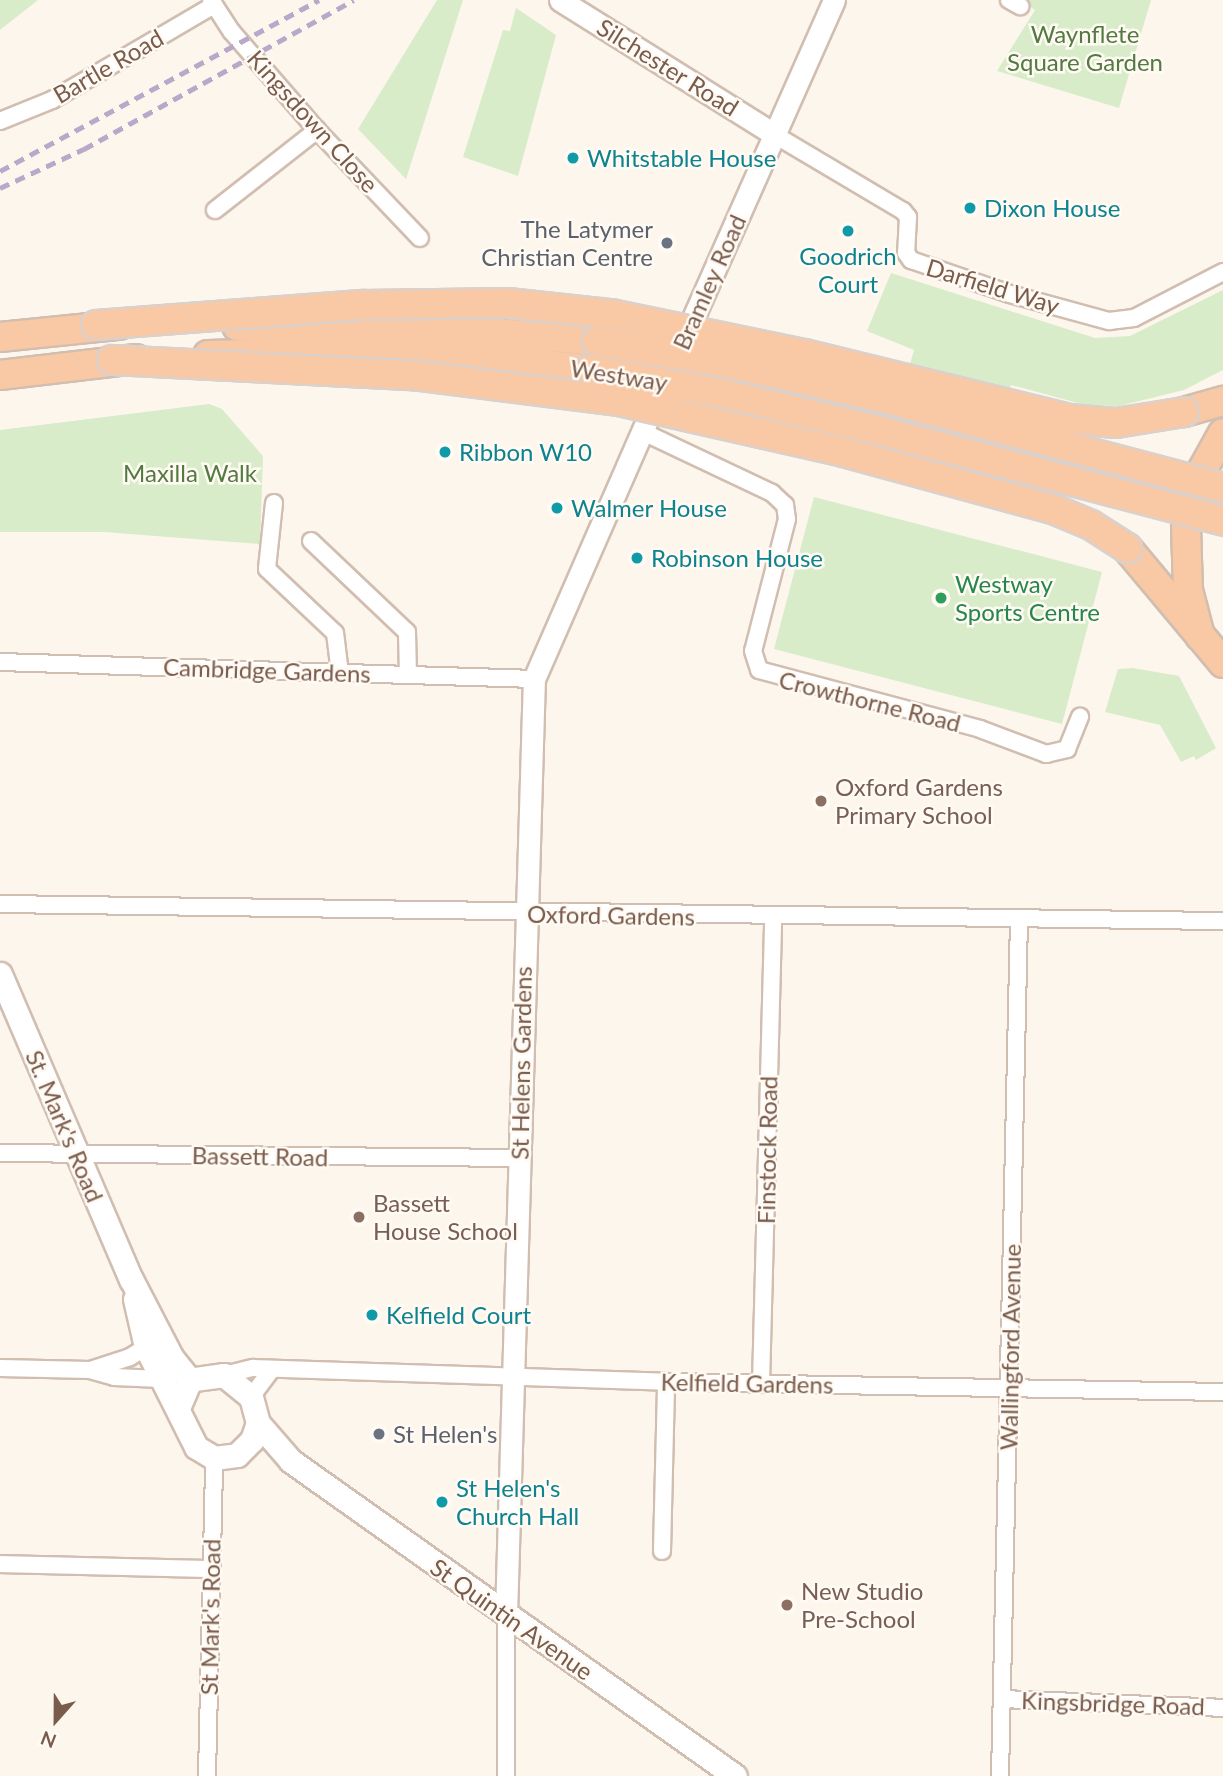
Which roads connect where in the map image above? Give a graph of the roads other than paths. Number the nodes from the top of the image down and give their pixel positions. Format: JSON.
{"nodes":[{"id":1,"x":560,"y":0,"type":"edge"},
{"id":2,"x":834,"y":0,"type":"edge"},
{"id":3,"x":212,"y":2,"type":"edge"},
{"id":4,"x":0,"y":121,"type":"edge"},
{"id":5,"x":317,"y":130,"type":"junction"},
{"id":6,"x":775,"y":135,"type":"junction"},
{"id":7,"x":215,"y":210,"type":"dead end"},
{"id":8,"x":420,"y":238,"type":"dead end"},
{"id":9,"x":1223,"y":272,"type":"edge"},
{"id":10,"x":96,"y":325,"type":"junction"},
{"id":11,"x":0,"y":337,"type":"edge"},
{"id":12,"x":111,"y":360,"type":"junction"},
{"id":13,"x":0,"y":375,"type":"edge"},
{"id":14,"x":1223,"y":401,"type":"edge"},
{"id":15,"x":641,"y":431,"type":"junction"},
{"id":16,"x":1223,"y":433,"type":"edge"},
{"id":17,"x":1223,"y":488,"type":"edge"},
{"id":18,"x":274,"y":503,"type":"dead end"},
{"id":19,"x":1223,"y":521,"type":"edge"},
{"id":20,"x":311,"y":541,"type":"dead end"},
{"id":21,"x":1200,"y":636,"type":"junction"},
{"id":22,"x":0,"y":662,"type":"edge"},
{"id":23,"x":1223,"y":663,"type":"edge"},
{"id":24,"x":340,"y":673,"type":"junction"},
{"id":25,"x":408,"y":675,"type":"junction"},
{"id":26,"x":534,"y":679,"type":"junction"},
{"id":27,"x":1080,"y":717,"type":"dead end"},
{"id":28,"x":0,"y":904,"type":"edge"},
{"id":29,"x":525,"y":914,"type":"junction"},
{"id":30,"x":773,"y":917,"type":"junction"},
{"id":31,"x":1019,"y":918,"type":"junction"},
{"id":32,"x":1223,"y":921,"type":"edge"},
{"id":33,"x":0,"y":974,"type":"edge"},
{"id":34,"x":0,"y":1153,"type":"edge"},
{"id":35,"x":76,"y":1154,"type":"junction"},
{"id":36,"x":519,"y":1158,"type":"junction"},
{"id":37,"x":131,"y":1279,"type":"junction"},
{"id":38,"x":146,"y":1347,"type":"junction"},
{"id":39,"x":0,"y":1368,"type":"edge"},
{"id":40,"x":90,"y":1370,"type":"junction"},
{"id":41,"x":271,"y":1370,"type":"junction"},
{"id":42,"x":513,"y":1374,"type":"junction"},
{"id":43,"x":224,"y":1376,"type":"junction"},
{"id":44,"x":161,"y":1379,"type":"junction"},
{"id":45,"x":190,"y":1380,"type":"junction"},
{"id":46,"x":666,"y":1382,"type":"junction"},
{"id":47,"x":761,"y":1384,"type":"junction"},
{"id":48,"x":1009,"y":1388,"type":"junction"},
{"id":49,"x":1223,"y":1392,"type":"edge"},
{"id":50,"x":251,"y":1397,"type":"junction"},
{"id":51,"x":178,"y":1408,"type":"junction"},
{"id":52,"x":258,"y":1423,"type":"junction"},
{"id":53,"x":245,"y":1450,"type":"junction"},
{"id":54,"x":214,"y":1458,"type":"junction"},
{"id":55,"x":291,"y":1461,"type":"junction"},
{"id":56,"x":662,"y":1551,"type":"dead end"},
{"id":57,"x":0,"y":1564,"type":"edge"},
{"id":58,"x":210,"y":1569,"type":"junction"},
{"id":59,"x":506,"y":1615,"type":"junction"},
{"id":60,"x":1002,"y":1699,"type":"junction"},
{"id":61,"x":1223,"y":1708,"type":"edge"},
{"id":62,"x":207,"y":1776,"type":"edge"},
{"id":63,"x":506,"y":1776,"type":"edge"},
{"id":64,"x":735,"y":1776,"type":"edge"},
{"id":65,"x":1000,"y":1776,"type":"edge"}],
"edges":[{"from":1,"to":6,"type":"street","name":"Silchester Road"},
{"from":2,"to":6,"type":"street","name":"Bramley Road"},
{"from":3,"to":4,"type":"street","name":"Bartle Road"},
{"from":3,"to":5,"type":"street","name":"Kingsdown Close"},
{"from":5,"to":7,"type":"street"},
{"from":5,"to":8,"type":"street","name":"Kingsdown Close"},
{"from":6,"to":9,"type":"street","name":"Darfield Way"},
{"from":6,"to":15,"type":"street","name":"Bramley Road"},
{"from":10,"to":11,"type":"highway","name":"Westway"},
{"from":10,"to":14,"type":"highway","bridge":true},
{"from":10,"to":17,"type":"highway","name":"Westway","bridge":true},
{"from":12,"to":13,"type":"highway","name":"Westway"},
{"from":12,"to":19,"type":"highway","name":"Westway","bridge":true},
{"from":12,"to":21,"type":"highway","bridge":true},
{"from":15,"to":26,"type":"street","name":"Bramley Road"},
{"from":15,"to":27,"type":"street","name":"Crowthorne Road"},
{"from":16,"to":21,"type":"highway","bridge":true},
{"from":18,"to":24,"type":"street"},
{"from":20,"to":25,"type":"street"},
{"from":21,"to":23,"type":"highway"},
{"from":22,"to":24,"type":"street","name":"Cambridge Gardens"},
{"from":24,"to":25,"type":"street","name":"Cambridge Gardens"},
{"from":25,"to":26,"type":"street","name":"Cambridge Gardens"},
{"from":26,"to":29,"type":"street","name":"St Helens Gardens"},
{"from":28,"to":29,"type":"street","name":"Oxford Gardens"},
{"from":29,"to":30,"type":"street","name":"Oxford Gardens"},
{"from":29,"to":36,"type":"street","name":"St Helens Gardens"},
{"from":30,"to":31,"type":"street","name":"Oxford Gardens"},
{"from":30,"to":47,"type":"street","name":"Finstock Road"},
{"from":31,"to":32,"type":"street","name":"Oxford Gardens"},
{"from":31,"to":48,"type":"street","name":"Wallingford Avenue"},
{"from":33,"to":35,"type":"main road","name":"St. Mark's Road"},
{"from":34,"to":35,"type":"street","name":"Bassett Road"},
{"from":35,"to":36,"type":"street","name":"Bassett Road"},
{"from":35,"to":37,"type":"main road","name":"St. Mark's Road"},
{"from":36,"to":42,"type":"street","name":"St Helens Gardens"},
{"from":37,"to":38,"type":"main road","name":"St. Mark's Road"},
{"from":37,"to":45,"type":"main road","name":"St. Mark's Road"},
{"from":38,"to":40,"type":"street"},
{"from":38,"to":44,"type":"main road","name":"St. Mark's Road"},
{"from":39,"to":40,"type":"street"},
{"from":40,"to":44,"type":"street"},
{"from":41,"to":42,"type":"street","name":"Kelfield Gardens"},
{"from":41,"to":43,"type":"street","name":"Kelfield Gardens"},
{"from":41,"to":50,"type":"street"},
{"from":42,"to":46,"type":"street","name":"Kelfield Gardens"},
{"from":42,"to":59,"type":"street","name":"St Helens Gardens"},
{"from":43,"to":45,"type":"main road"},
{"from":43,"to":50,"type":"main road"},
{"from":44,"to":51,"type":"main road","name":"St. Mark's Road"},
{"from":45,"to":51,"type":"main road"},
{"from":46,"to":47,"type":"street","name":"Kelfield Gardens"},
{"from":46,"to":56,"type":"street"},
{"from":47,"to":48,"type":"street","name":"Kelfield Gardens"},
{"from":48,"to":49,"type":"street","name":"Kelfield Gardens"},
{"from":48,"to":60,"type":"street","name":"Wallingford Avenue"},
{"from":50,"to":52,"type":"main road","name":"St Quintin Avenue"},
{"from":51,"to":54,"type":"main road"},
{"from":52,"to":53,"type":"main road"},
{"from":52,"to":55,"type":"main road","name":"St Quintin Avenue"},
{"from":53,"to":54,"type":"main road","name":"St Quintin Avenue"},
{"from":53,"to":55,"type":"main road","name":"St Quintin Avenue"},
{"from":54,"to":58,"type":"street","name":"St Mark's Road"},
{"from":55,"to":59,"type":"main road","name":"St Quintin Avenue"},
{"from":57,"to":58,"type":"street"},
{"from":58,"to":62,"type":"street","name":"St Mark's Road"},
{"from":59,"to":63,"type":"street"},
{"from":59,"to":64,"type":"main road","name":"St Quintin Avenue"},
{"from":60,"to":61,"type":"street","name":"Kingsbridge Road"},
{"from":60,"to":65,"type":"street","name":"Wallingford Avenue"}]}
